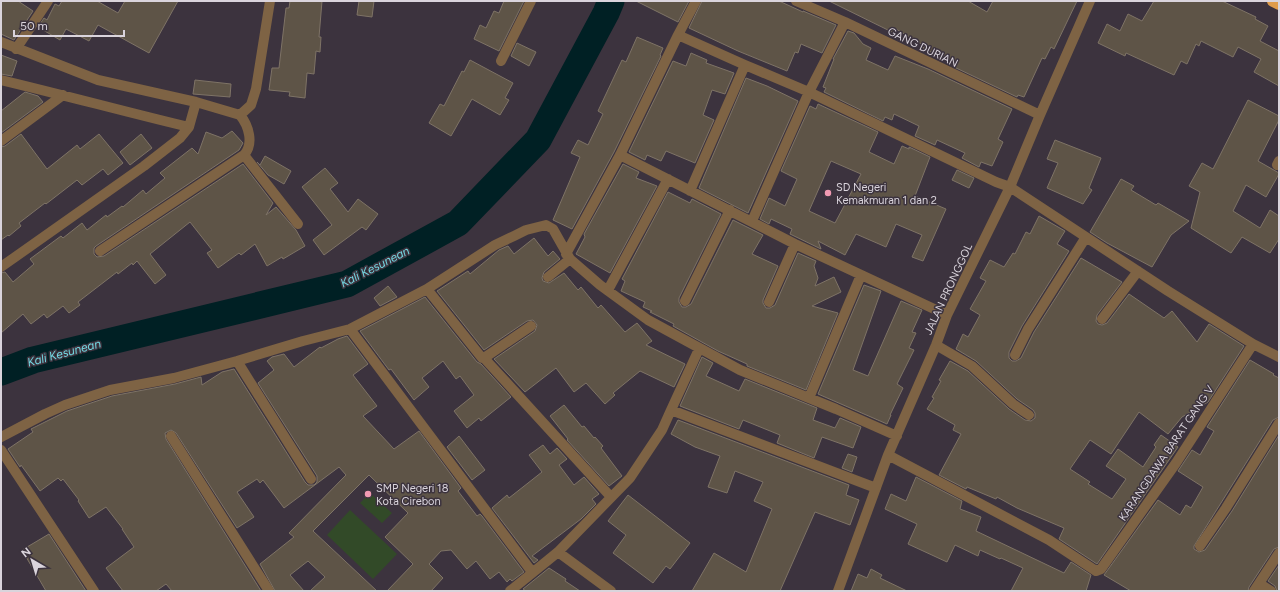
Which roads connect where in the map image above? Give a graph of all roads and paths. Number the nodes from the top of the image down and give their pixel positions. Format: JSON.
{"nodes":[{"id":1,"x":48,"y":1,"type":"edge"},
{"id":2,"x":270,"y":1,"type":"edge"},
{"id":3,"x":531,"y":1,"type":"edge"},
{"id":4,"x":696,"y":1,"type":"edge"},
{"id":5,"x":796,"y":1,"type":"edge"},
{"id":6,"x":1090,"y":1,"type":"edge"},
{"id":7,"x":1273,"y":1,"type":"edge"},
{"id":8,"x":1279,"y":4,"type":"edge"},
{"id":9,"x":845,"y":22,"type":"junction"},
{"id":10,"x":678,"y":36,"type":"junction"},
{"id":11,"x":1,"y":42,"type":"edge"},
{"id":12,"x":16,"y":49,"type":"junction"},
{"id":13,"x":501,"y":61,"type":"dead end"},
{"id":14,"x":745,"y":66,"type":"junction"},
{"id":15,"x":1,"y":80,"type":"edge"},
{"id":16,"x":809,"y":92,"type":"junction"},
{"id":17,"x":63,"y":95,"type":"junction"},
{"id":18,"x":196,"y":102,"type":"junction"},
{"id":19,"x":240,"y":115,"type":"junction"},
{"id":20,"x":1040,"y":115,"type":"junction"},
{"id":21,"x":189,"y":128,"type":"junction"},
{"id":22,"x":1,"y":141,"type":"edge"},
{"id":23,"x":244,"y":156,"type":"junction"},
{"id":24,"x":620,"y":156,"type":"junction"},
{"id":25,"x":668,"y":179,"type":"junction"},
{"id":26,"x":1010,"y":187,"type":"junction"},
{"id":27,"x":690,"y":190,"type":"junction"},
{"id":28,"x":730,"y":210,"type":"junction"},
{"id":29,"x":752,"y":221,"type":"junction"},
{"id":30,"x":298,"y":224,"type":"dead end"},
{"id":31,"x":1086,"y":237,"type":"junction"},
{"id":32,"x":795,"y":244,"type":"junction"},
{"id":33,"x":100,"y":251,"type":"dead end"},
{"id":34,"x":568,"y":256,"type":"junction"},
{"id":35,"x":1,"y":267,"type":"edge"},
{"id":36,"x":1138,"y":271,"type":"junction"},
{"id":37,"x":861,"y":275,"type":"junction"},
{"id":38,"x":548,"y":277,"type":"dead end"},
{"id":39,"x":427,"y":289,"type":"junction"},
{"id":40,"x":608,"y":290,"type":"junction"},
{"id":41,"x":685,"y":301,"type":"dead end"},
{"id":42,"x":769,"y":302,"type":"dead end"},
{"id":43,"x":947,"y":315,"type":"junction"},
{"id":44,"x":1102,"y":319,"type":"dead end"},
{"id":45,"x":531,"y":326,"type":"dead end"},
{"id":46,"x":350,"y":329,"type":"junction"},
{"id":47,"x":1253,"y":344,"type":"junction"},
{"id":48,"x":936,"y":345,"type":"junction"},
{"id":49,"x":699,"y":349,"type":"junction"},
{"id":50,"x":1015,"y":355,"type":"dead end"},
{"id":51,"x":1279,"y":357,"type":"edge"},
{"id":52,"x":484,"y":358,"type":"junction"},
{"id":53,"x":237,"y":361,"type":"junction"},
{"id":54,"x":809,"y":398,"type":"junction"},
{"id":55,"x":671,"y":410,"type":"junction"},
{"id":56,"x":1029,"y":415,"type":"dead end"},
{"id":57,"x":1279,"y":423,"type":"edge"},
{"id":58,"x":171,"y":436,"type":"dead end"},
{"id":59,"x":897,"y":436,"type":"junction"},
{"id":60,"x":1,"y":437,"type":"edge"},
{"id":61,"x":1,"y":450,"type":"edge"},
{"id":62,"x":888,"y":455,"type":"junction"},
{"id":63,"x":311,"y":479,"type":"dead end"},
{"id":64,"x":876,"y":488,"type":"junction"},
{"id":65,"x":611,"y":497,"type":"junction"},
{"id":66,"x":1200,"y":546,"type":"dead end"},
{"id":67,"x":558,"y":552,"type":"junction"},
{"id":68,"x":1279,"y":553,"type":"edge"},
{"id":69,"x":532,"y":572,"type":"junction"},
{"id":70,"x":1257,"y":587,"type":"edge"},
{"id":71,"x":94,"y":591,"type":"edge"},
{"id":72,"x":269,"y":591,"type":"edge"},
{"id":73,"x":510,"y":591,"type":"edge"},
{"id":74,"x":611,"y":591,"type":"edge"},
{"id":75,"x":838,"y":591,"type":"edge"},
{"id":76,"x":1271,"y":591,"type":"edge"}],
"edges":[{"from":1,"to":12,"type":"street"},
{"from":2,"to":19,"type":"street"},
{"from":3,"to":13,"type":"street"},
{"from":4,"to":10,"type":"street"},
{"from":5,"to":9,"type":"street","name":"GANG DURIAN"},
{"from":6,"to":20,"type":"street","name":"JALAN PRONGGOL"},
{"from":7,"to":8,"type":"highway"},
{"from":9,"to":16,"type":"street"},
{"from":9,"to":20,"type":"street","name":"GANG DURIAN"},
{"from":10,"to":14,"type":"street"},
{"from":10,"to":24,"type":"street"},
{"from":11,"to":12,"type":"street"},
{"from":12,"to":18,"type":"street"},
{"from":14,"to":16,"type":"street"},
{"from":14,"to":27,"type":"street"},
{"from":15,"to":17,"type":"street"},
{"from":16,"to":26,"type":"street"},
{"from":16,"to":29,"type":"street"},
{"from":17,"to":21,"type":"street"},
{"from":17,"to":22,"type":"street"},
{"from":18,"to":19,"type":"street"},
{"from":18,"to":21,"type":"street"},
{"from":19,"to":23,"type":"street"},
{"from":20,"to":26,"type":"street","name":"JALAN PRONGGOL"},
{"from":21,"to":35,"type":"street"},
{"from":23,"to":30,"type":"street"},
{"from":23,"to":33,"type":"street"},
{"from":24,"to":25,"type":"street"},
{"from":24,"to":34,"type":"street"},
{"from":25,"to":27,"type":"street"},
{"from":25,"to":40,"type":"street"},
{"from":26,"to":31,"type":"street"},
{"from":26,"to":43,"type":"street","name":"JALAN PRONGGOL"},
{"from":27,"to":28,"type":"street"},
{"from":28,"to":29,"type":"street"},
{"from":28,"to":41,"type":"street"},
{"from":29,"to":32,"type":"street"},
{"from":31,"to":36,"type":"street"},
{"from":31,"to":50,"type":"street"},
{"from":32,"to":37,"type":"street"},
{"from":32,"to":42,"type":"street"},
{"from":34,"to":38,"type":"street"},
{"from":34,"to":39,"type":"street"},
{"from":34,"to":40,"type":"street"},
{"from":36,"to":44,"type":"street"},
{"from":36,"to":47,"type":"street"},
{"from":37,"to":43,"type":"street"},
{"from":37,"to":54,"type":"street"},
{"from":39,"to":46,"type":"street"},
{"from":39,"to":52,"type":"street"},
{"from":40,"to":49,"type":"street"},
{"from":43,"to":48,"type":"street","name":"JALAN PRONGGOL"},
{"from":45,"to":52,"type":"street"},
{"from":46,"to":53,"type":"street"},
{"from":46,"to":69,"type":"street"},
{"from":47,"to":51,"type":"street"},
{"from":47,"to":62,"type":"street","name":"KARANGDAWA BARAT GANG V"},
{"from":48,"to":56,"type":"street"},
{"from":48,"to":59,"type":"street","name":"JALAN PRONGGOL"},
{"from":49,"to":54,"type":"street"},
{"from":49,"to":55,"type":"street"},
{"from":52,"to":65,"type":"street"},
{"from":53,"to":60,"type":"street"},
{"from":53,"to":63,"type":"street"},
{"from":54,"to":59,"type":"street"},
{"from":55,"to":64,"type":"street"},
{"from":55,"to":65,"type":"street"},
{"from":57,"to":66,"type":"street"},
{"from":58,"to":72,"type":"street"},
{"from":59,"to":62,"type":"street","name":"JALAN PRONGGOL"},
{"from":61,"to":71,"type":"street"},
{"from":62,"to":64,"type":"street","name":"JALAN PRONGGOL"},
{"from":64,"to":75,"type":"street","name":"JALAN PRONGGOL"},
{"from":65,"to":67,"type":"street"},
{"from":67,"to":69,"type":"street"},
{"from":67,"to":74,"type":"street"},
{"from":68,"to":70,"type":"street"},
{"from":69,"to":73,"type":"street"},
{"from":70,"to":76,"type":"street"}]}
